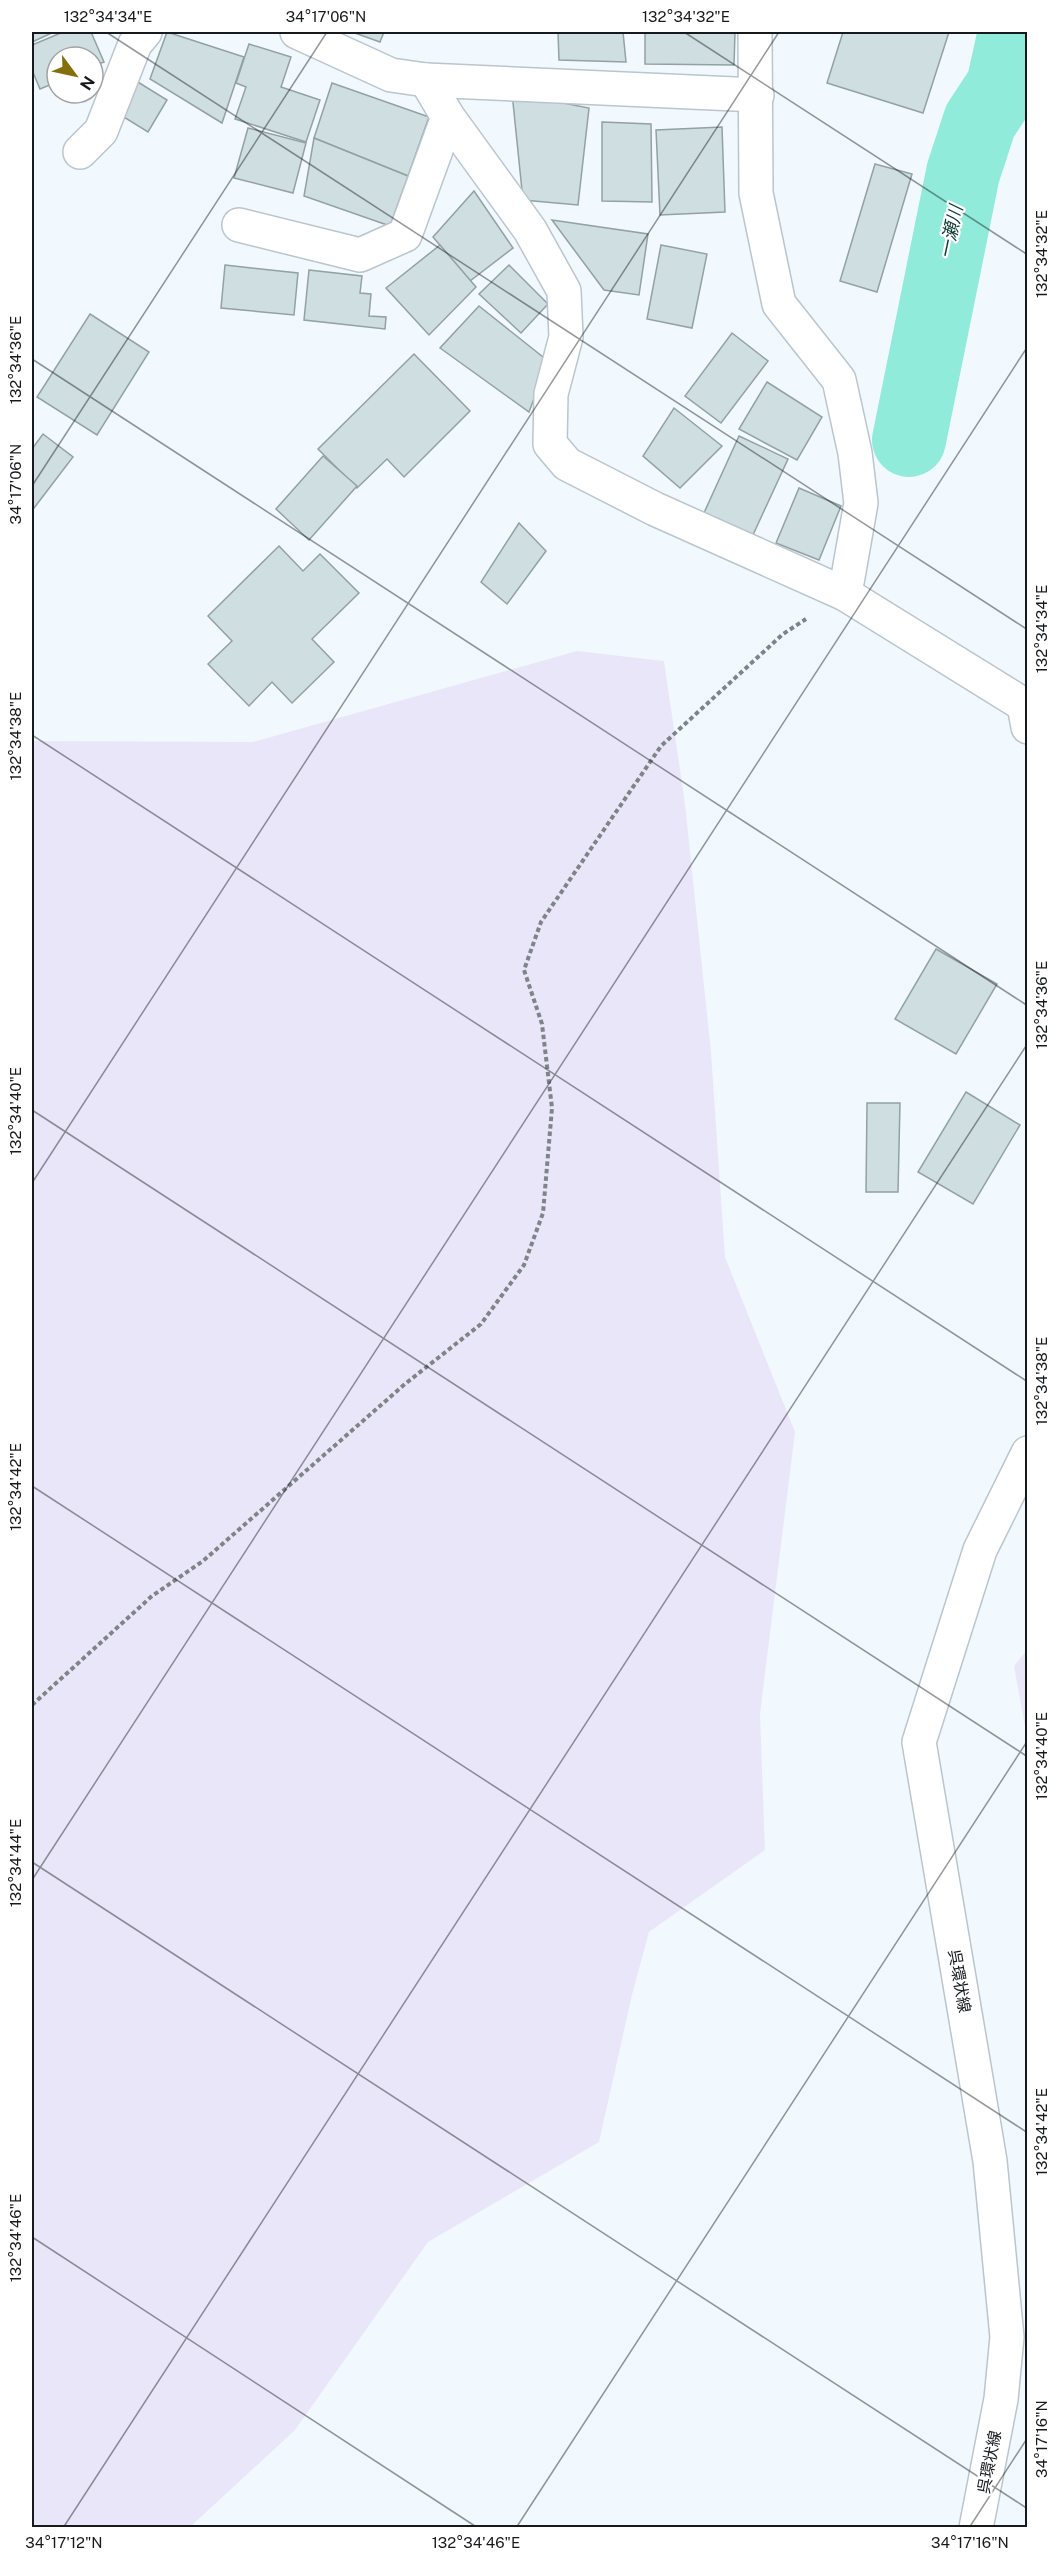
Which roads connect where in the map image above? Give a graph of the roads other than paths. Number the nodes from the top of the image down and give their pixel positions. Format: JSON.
{"nodes":[{"id":1,"x":145,"y":32,"type":"edge"},
{"id":2,"x":297,"y":32,"type":"edge"},
{"id":3,"x":755,"y":32,"type":"edge"},
{"id":4,"x":426,"y":80,"type":"junction"},
{"id":5,"x":757,"y":95,"type":"junction"},
{"id":6,"x":448,"y":117,"type":"junction"},
{"id":7,"x":80,"y":152,"type":"dead end"},
{"id":8,"x":239,"y":225,"type":"dead end"},
{"id":9,"x":844,"y":594,"type":"junction"},
{"id":10,"x":1028,"y":727,"type":"edge"},
{"id":11,"x":1028,"y":1453,"type":"edge"},
{"id":12,"x":976,"y":2528,"type":"edge"}],
"edges":[{"from":1,"to":7,"type":"street"},
{"from":2,"to":4,"type":"street"},
{"from":3,"to":5,"type":"street"},
{"from":4,"to":5,"type":"street"},
{"from":4,"to":6,"type":"street"},
{"from":5,"to":9,"type":"street"},
{"from":6,"to":8,"type":"street"},
{"from":6,"to":9,"type":"street"},
{"from":9,"to":10,"type":"street"},
{"from":11,"to":12,"type":"street","name":"呉環状線"}]}
